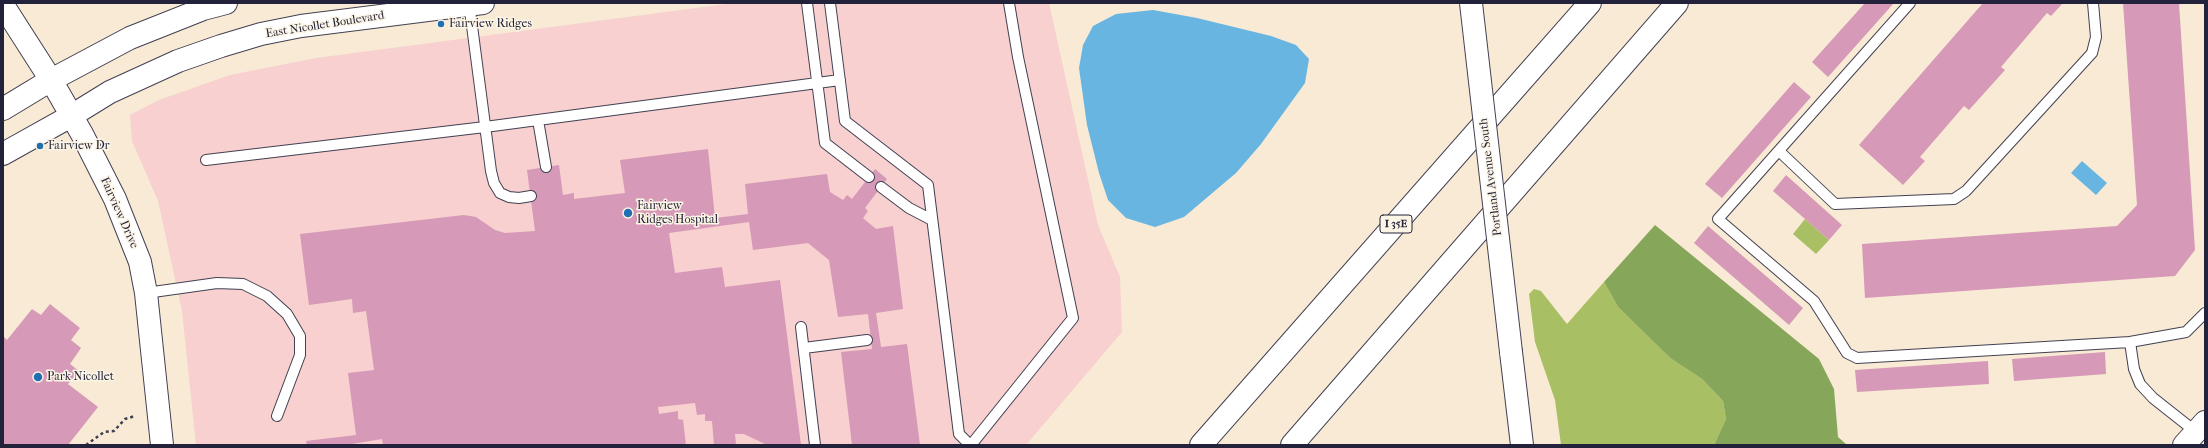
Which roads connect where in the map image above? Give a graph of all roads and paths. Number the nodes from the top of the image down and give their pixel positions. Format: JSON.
{"nodes":[{"id":1,"x":226,"y":3,"type":"edge"},
{"id":2,"x":807,"y":3,"type":"edge"},
{"id":3,"x":830,"y":3,"type":"edge"},
{"id":4,"x":1009,"y":3,"type":"edge"},
{"id":5,"x":1471,"y":3,"type":"edge"},
{"id":6,"x":1590,"y":3,"type":"edge"},
{"id":7,"x":1677,"y":3,"type":"edge"},
{"id":8,"x":1910,"y":3,"type":"edge"},
{"id":9,"x":2093,"y":3,"type":"edge"},
{"id":10,"x":474,"y":4,"type":"edge"},
{"id":11,"x":3,"y":5,"type":"edge"},
{"id":12,"x":51,"y":80,"type":"junction"},
{"id":13,"x":840,"y":80,"type":"junction"},
{"id":14,"x":817,"y":83,"type":"junction"},
{"id":15,"x":3,"y":108,"type":"edge"},
{"id":16,"x":72,"y":116,"type":"junction"},
{"id":17,"x":538,"y":120,"type":"junction"},
{"id":18,"x":485,"y":126,"type":"junction"},
{"id":19,"x":1779,"y":151,"type":"junction"},
{"id":20,"x":3,"y":154,"type":"edge"},
{"id":21,"x":206,"y":160,"type":"dead end"},
{"id":22,"x":546,"y":167,"type":"dead end"},
{"id":23,"x":869,"y":177,"type":"dead end"},
{"id":24,"x":881,"y":187,"type":"dead end"},
{"id":25,"x":531,"y":196,"type":"dead end"},
{"id":26,"x":932,"y":220,"type":"junction"},
{"id":27,"x":146,"y":293,"type":"junction"},
{"id":28,"x":2205,"y":313,"type":"edge"},
{"id":29,"x":801,"y":328,"type":"dead end"},
{"id":30,"x":867,"y":340,"type":"dead end"},
{"id":31,"x":2130,"y":342,"type":"junction"},
{"id":32,"x":804,"y":348,"type":"junction"},
{"id":33,"x":135,"y":416,"type":"dead end"},
{"id":34,"x":277,"y":416,"type":"dead end"},
{"id":35,"x":2195,"y":433,"type":"edge"},
{"id":36,"x":86,"y":445,"type":"edge"},
{"id":37,"x":162,"y":445,"type":"edge"},
{"id":38,"x":815,"y":445,"type":"edge"},
{"id":39,"x":971,"y":445,"type":"edge"},
{"id":40,"x":1201,"y":445,"type":"edge"},
{"id":41,"x":1292,"y":445,"type":"edge"},
{"id":42,"x":1522,"y":445,"type":"edge"}],
"edges":[{"from":1,"to":12,"type":"main road"},
{"from":2,"to":14,"type":"lane"},
{"from":3,"to":13,"type":"lane"},
{"from":4,"to":39,"type":"lane"},
{"from":5,"to":42,"type":"main road","name":"Portland Avenue South","bridge":true},
{"from":6,"to":40,"type":"main road","number":"I 35E"},
{"from":7,"to":41,"type":"main road"},
{"from":8,"to":19,"type":"lane"},
{"from":9,"to":19,"type":"lane"},
{"from":10,"to":16,"type":"main road","name":"East Nicollet Boulevard"},
{"from":10,"to":18,"type":"lane"},
{"from":11,"to":12,"type":"main road","name":"Fairview Drive"},
{"from":12,"to":15,"type":"main road"},
{"from":12,"to":16,"type":"main road","name":"Fairview Drive"},
{"from":13,"to":14,"type":"lane"},
{"from":13,"to":26,"type":"lane"},
{"from":14,"to":17,"type":"lane"},
{"from":14,"to":23,"type":"lane"},
{"from":16,"to":20,"type":"main road","name":"East Nicollet Boulevard"},
{"from":16,"to":27,"type":"main road","name":"Fairview Drive"},
{"from":17,"to":18,"type":"lane"},
{"from":17,"to":22,"type":"lane"},
{"from":18,"to":21,"type":"lane"},
{"from":18,"to":25,"type":"lane"},
{"from":19,"to":31,"type":"lane"},
{"from":24,"to":26,"type":"lane"},
{"from":26,"to":39,"type":"lane"},
{"from":27,"to":34,"type":"lane"},
{"from":27,"to":37,"type":"main road","name":"Fairview Drive"},
{"from":28,"to":31,"type":"lane"},
{"from":29,"to":32,"type":"lane"},
{"from":30,"to":32,"type":"lane"},
{"from":31,"to":35,"type":"lane"},
{"from":32,"to":38,"type":"lane"},
{"from":33,"to":36,"type":"path"}]}
